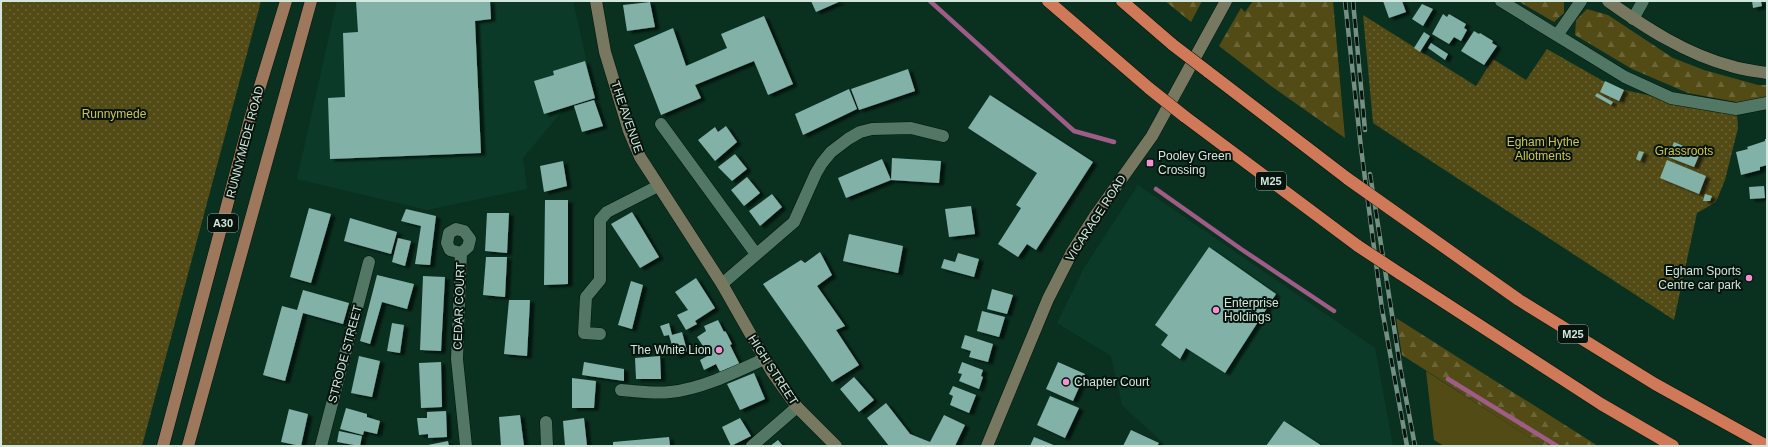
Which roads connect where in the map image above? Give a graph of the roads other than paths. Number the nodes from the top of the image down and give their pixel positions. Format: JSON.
{"nodes":[{"id":1,"x":286,"y":1,"type":"edge"},
{"id":2,"x":311,"y":1,"type":"edge"},
{"id":3,"x":596,"y":1,"type":"edge"},
{"id":4,"x":1048,"y":1,"type":"edge"},
{"id":5,"x":1122,"y":1,"type":"edge"},
{"id":6,"x":1226,"y":1,"type":"edge"},
{"id":7,"x":1501,"y":1,"type":"edge"},
{"id":8,"x":1581,"y":1,"type":"edge"},
{"id":9,"x":1608,"y":1,"type":"edge"},
{"id":10,"x":1643,"y":1,"type":"edge"},
{"id":11,"x":1633,"y":19,"type":"junction"},
{"id":12,"x":1558,"y":34,"type":"junction"},
{"id":13,"x":1767,"y":73,"type":"edge"},
{"id":14,"x":1767,"y":103,"type":"edge"},
{"id":15,"x":662,"y":124,"type":"dead end"},
{"id":16,"x":943,"y":136,"type":"dead end"},
{"id":17,"x":658,"y":186,"type":"junction"},
{"id":18,"x":462,"y":253,"type":"dead end"},
{"id":19,"x":756,"y":254,"type":"junction"},
{"id":20,"x":369,"y":262,"type":"dead end"},
{"id":21,"x":722,"y":284,"type":"junction"},
{"id":22,"x":600,"y":334,"type":"dead end"},
{"id":23,"x":764,"y":359,"type":"junction"},
{"id":24,"x":621,"y":390,"type":"dead end"},
{"id":25,"x":797,"y":407,"type":"junction"},
{"id":26,"x":546,"y":422,"type":"dead end"},
{"id":27,"x":163,"y":446,"type":"edge"},
{"id":28,"x":188,"y":446,"type":"edge"},
{"id":29,"x":321,"y":446,"type":"edge"},
{"id":30,"x":466,"y":446,"type":"edge"},
{"id":31,"x":547,"y":446,"type":"edge"},
{"id":32,"x":752,"y":446,"type":"edge"},
{"id":33,"x":836,"y":446,"type":"edge"},
{"id":34,"x":987,"y":446,"type":"edge"},
{"id":35,"x":1674,"y":446,"type":"edge"},
{"id":36,"x":1767,"y":446,"type":"edge"}],
"edges":[{"from":1,"to":27,"type":"main road","name":"RUNNYMEDE ROAD","number":"A30"},
{"from":2,"to":28,"type":"main road","number":"A30"},
{"from":3,"to":17,"type":"main road","name":"THE AVENUE"},
{"from":4,"to":35,"type":"highway","number":"M25","bridge":true},
{"from":5,"to":36,"type":"highway","number":"M25","bridge":true},
{"from":6,"to":34,"type":"main road","name":"VICARAGE ROAD"},
{"from":7,"to":12,"type":"street"},
{"from":8,"to":12,"type":"street"},
{"from":9,"to":11,"type":"main road"},
{"from":10,"to":11,"type":"street"},
{"from":11,"to":13,"type":"main road"},
{"from":12,"to":14,"type":"street"},
{"from":15,"to":19,"type":"street"},
{"from":16,"to":19,"type":"street"},
{"from":17,"to":21,"type":"main road","name":"THE AVENUE"},
{"from":17,"to":22,"type":"street"},
{"from":18,"to":30,"type":"street","name":"CEDAR COURT"},
{"from":19,"to":21,"type":"street"},
{"from":20,"to":29,"type":"street","name":"STRODE STREET"},
{"from":21,"to":23,"type":"main road","name":"HIGH STREET"},
{"from":23,"to":24,"type":"street"},
{"from":23,"to":25,"type":"main road","name":"HIGH STREET"},
{"from":25,"to":32,"type":"street"},
{"from":25,"to":33,"type":"main road","name":"HIGH STREET"},
{"from":26,"to":31,"type":"street"}]}
